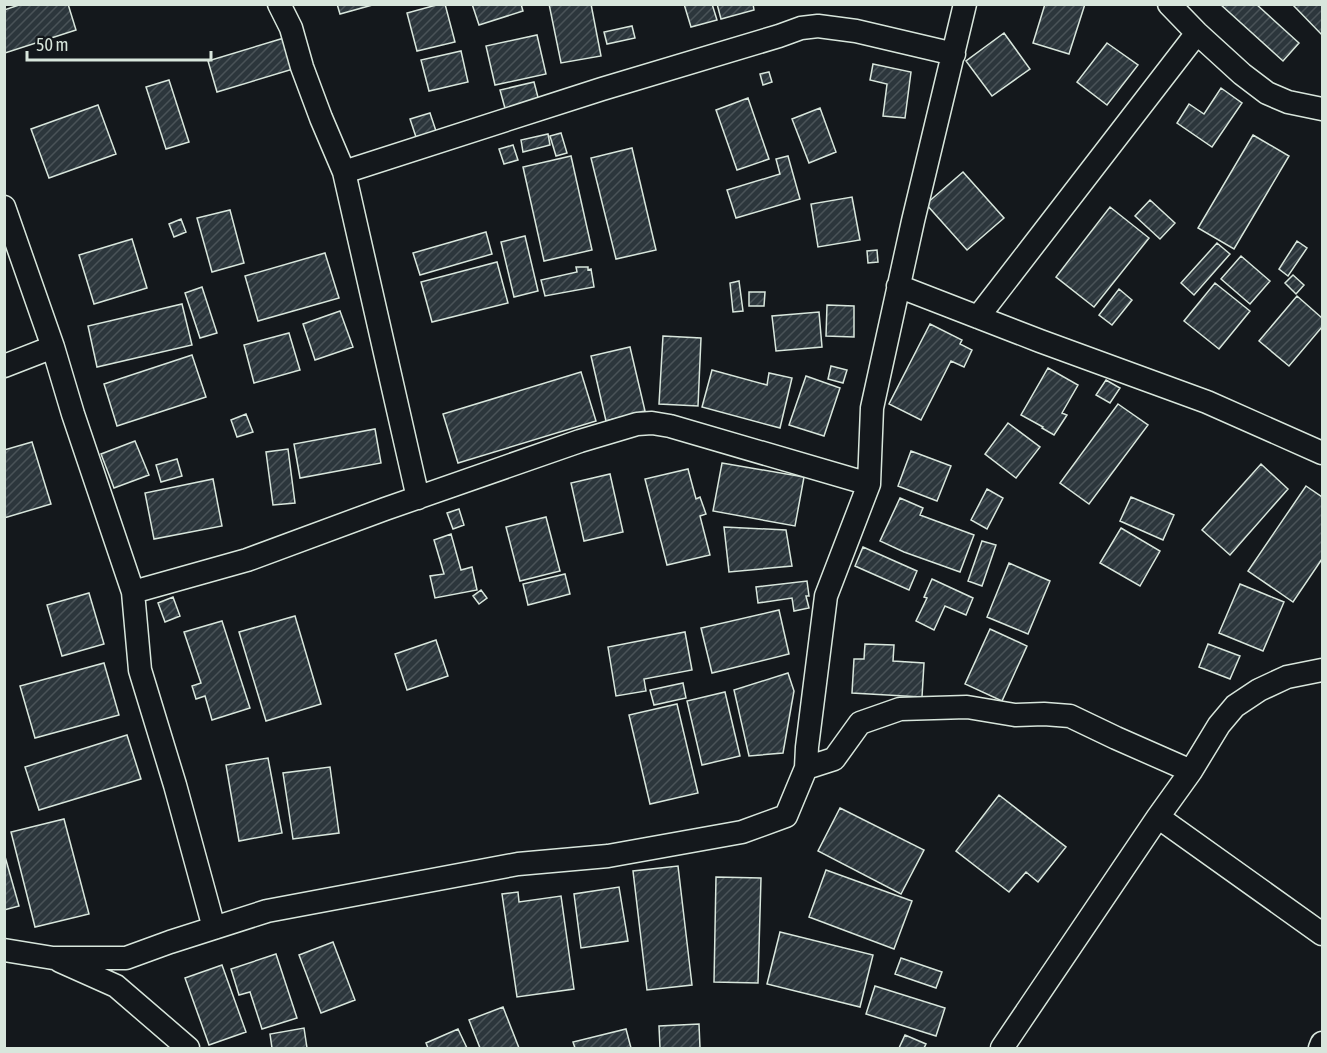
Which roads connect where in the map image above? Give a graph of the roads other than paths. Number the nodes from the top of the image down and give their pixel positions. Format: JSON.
{"nodes":[{"id":1,"x":279,"y":4,"type":"edge"},
{"id":2,"x":965,"y":4,"type":"edge"},
{"id":3,"x":1169,"y":4,"type":"edge"},
{"id":4,"x":1197,"y":33,"type":"junction"},
{"id":5,"x":954,"y":54,"type":"junction"},
{"id":6,"x":1323,"y":109,"type":"edge"},
{"id":7,"x":344,"y":172,"type":"junction"},
{"id":8,"x":4,"y":207,"type":"edge"},
{"id":9,"x":898,"y":286,"type":"junction"},
{"id":10,"x":978,"y":317,"type":"junction"},
{"id":11,"x":53,"y":347,"type":"junction"},
{"id":12,"x":4,"y":366,"type":"edge"},
{"id":13,"x":1323,"y":453,"type":"edge"},
{"id":14,"x":869,"y":484,"type":"junction"},
{"id":15,"x":418,"y":498,"type":"junction"},
{"id":16,"x":133,"y":592,"type":"junction"},
{"id":17,"x":1323,"y":670,"type":"edge"},
{"id":18,"x":806,"y":768,"type":"junction"},
{"id":19,"x":1191,"y":771,"type":"junction"},
{"id":20,"x":1158,"y":817,"type":"junction"},
{"id":21,"x":214,"y":928,"type":"junction"},
{"id":22,"x":1323,"y":934,"type":"edge"},
{"id":23,"x":4,"y":950,"type":"edge"},
{"id":24,"x":53,"y":958,"type":"junction"},
{"id":25,"x":1323,"y":1043,"type":"edge"},
{"id":26,"x":188,"y":1048,"type":"edge"},
{"id":27,"x":1002,"y":1048,"type":"edge"},
{"id":28,"x":1320,"y":1048,"type":"edge"}],
"edges":[{"from":1,"to":7,"type":"street"},
{"from":2,"to":5,"type":"street"},
{"from":3,"to":4,"type":"street"},
{"from":4,"to":6,"type":"street"},
{"from":4,"to":10,"type":"street"},
{"from":5,"to":7,"type":"street"},
{"from":5,"to":9,"type":"street"},
{"from":7,"to":15,"type":"street"},
{"from":8,"to":11,"type":"street"},
{"from":9,"to":10,"type":"street"},
{"from":9,"to":14,"type":"street"},
{"from":10,"to":13,"type":"street"},
{"from":11,"to":12,"type":"street"},
{"from":11,"to":16,"type":"street"},
{"from":14,"to":15,"type":"street"},
{"from":14,"to":18,"type":"street"},
{"from":15,"to":16,"type":"street"},
{"from":16,"to":21,"type":"street"},
{"from":17,"to":19,"type":"street"},
{"from":18,"to":19,"type":"street"},
{"from":18,"to":21,"type":"street"},
{"from":19,"to":20,"type":"street"},
{"from":20,"to":22,"type":"street"},
{"from":20,"to":27,"type":"street"},
{"from":21,"to":24,"type":"street"},
{"from":23,"to":24,"type":"street"},
{"from":24,"to":26,"type":"street"},
{"from":25,"to":28,"type":"street"}]}
